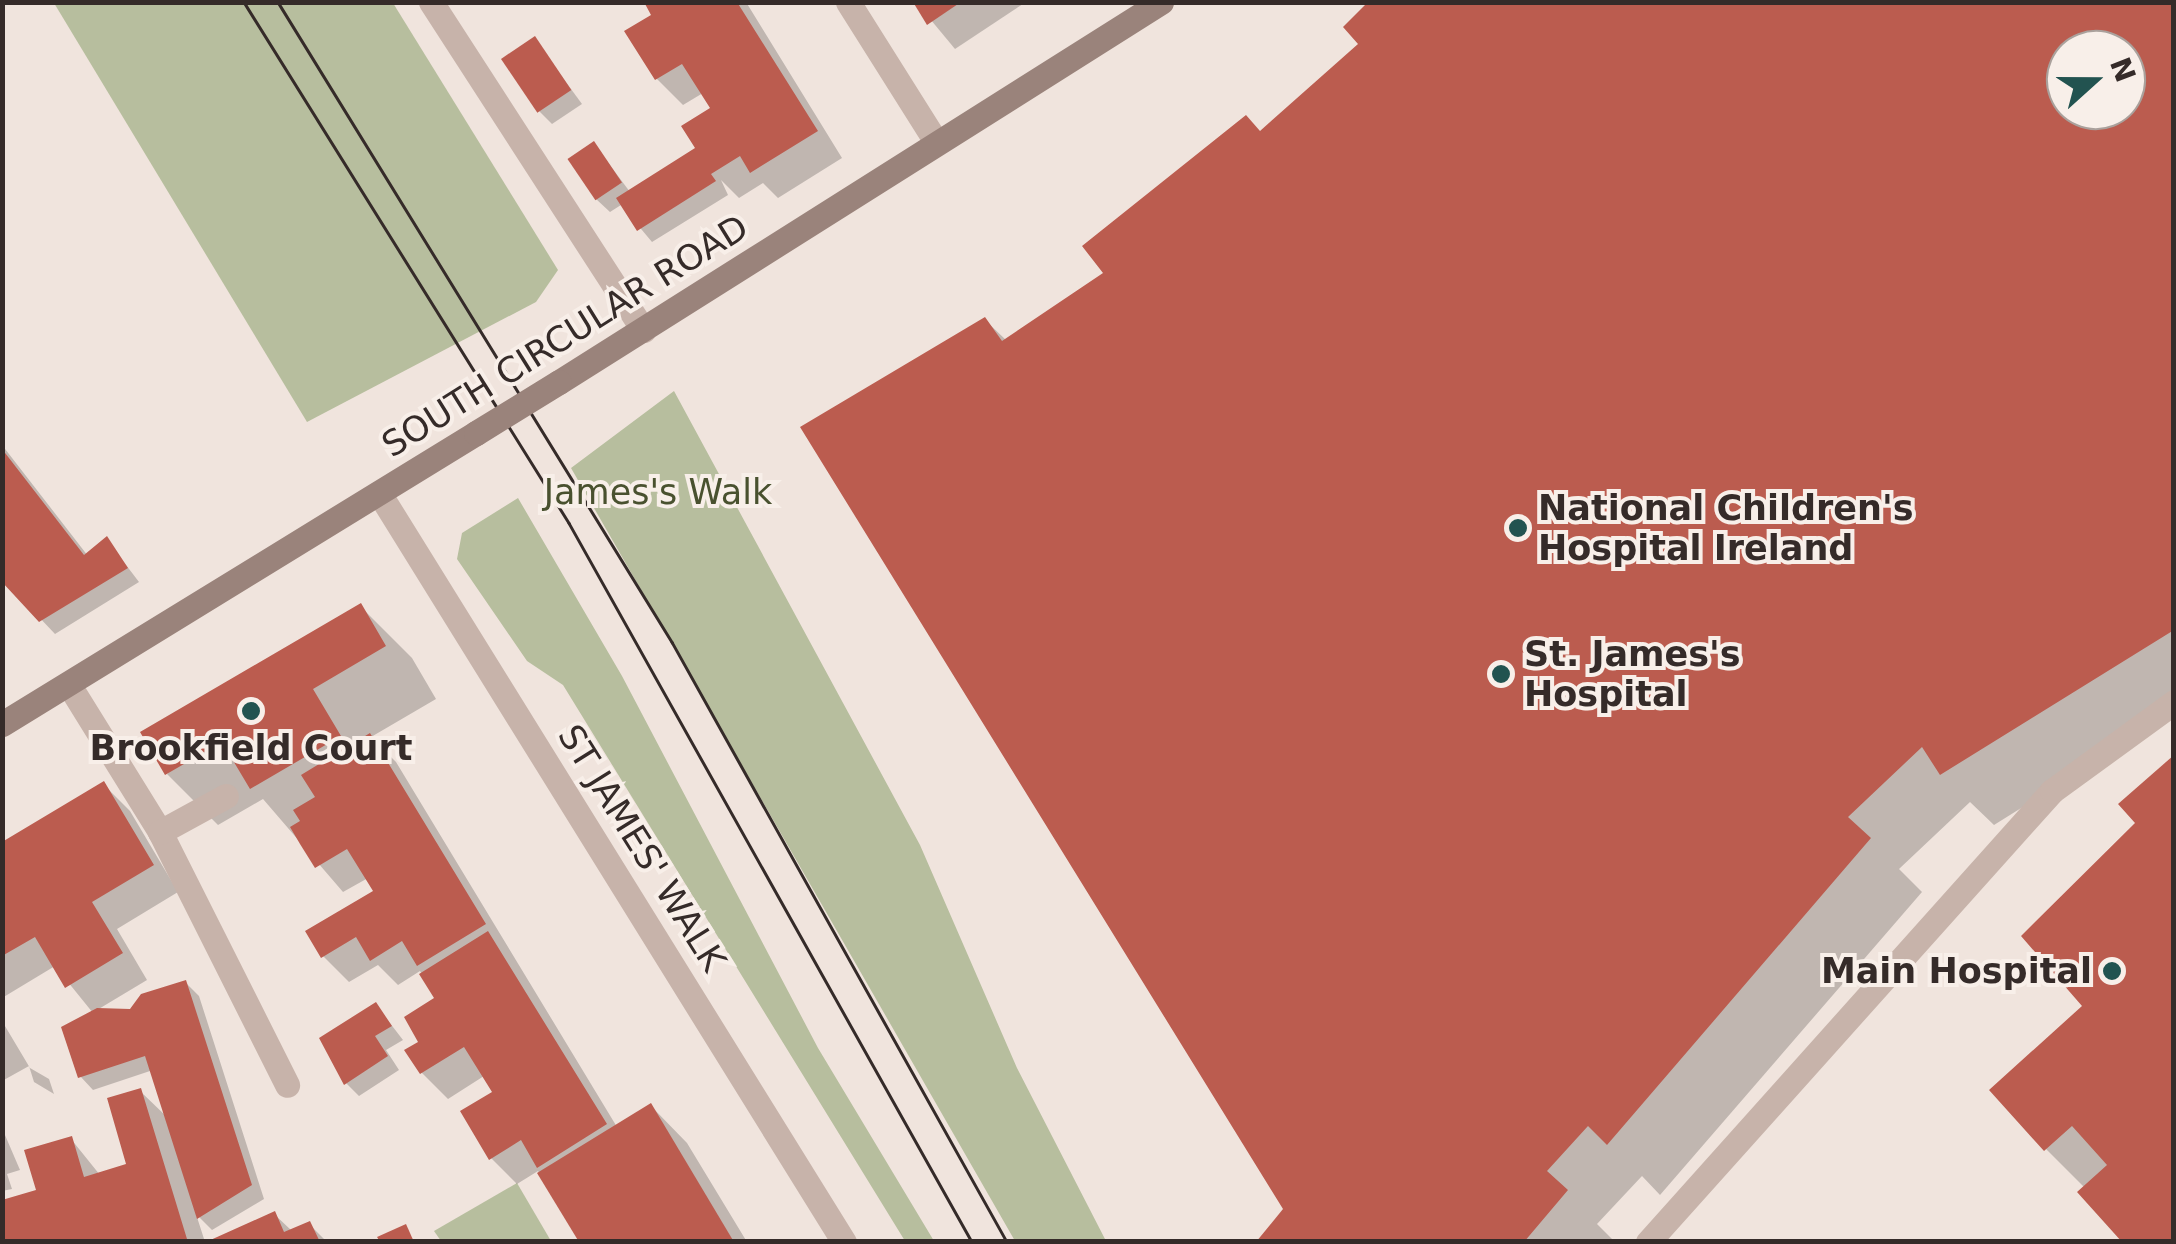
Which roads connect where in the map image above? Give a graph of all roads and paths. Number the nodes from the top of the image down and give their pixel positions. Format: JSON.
{"nodes":[{"id":1,"x":431,"y":2,"type":"edge"},
{"id":2,"x":848,"y":2,"type":"edge"},
{"id":3,"x":1161,"y":2,"type":"edge"},
{"id":4,"x":936,"y":142,"type":"junction"},
{"id":5,"x":643,"y":330,"type":"junction"},
{"id":6,"x":379,"y":493,"type":"junction"},
{"id":7,"x":69,"y":684,"type":"junction"},
{"id":8,"x":2174,"y":702,"type":"edge"},
{"id":9,"x":2,"y":724,"type":"edge"},
{"id":10,"x":226,"y":796,"type":"dead end"},
{"id":11,"x":160,"y":832,"type":"junction"},
{"id":12,"x":287,"y":1085,"type":"dead end"},
{"id":13,"x":844,"y":1242,"type":"edge"},
{"id":14,"x":1648,"y":1242,"type":"edge"}],
"edges":[{"from":1,"to":5,"type":"street"},
{"from":2,"to":4,"type":"street"},
{"from":3,"to":4,"type":"main road","name":"SOUTH CIRCULAR ROAD"},
{"from":4,"to":5,"type":"main road","name":"SOUTH CIRCULAR ROAD"},
{"from":5,"to":6,"type":"main road","name":"SOUTH CIRCULAR ROAD","bridge":true},
{"from":6,"to":7,"type":"main road","name":"SOUTH CIRCULAR ROAD"},
{"from":6,"to":13,"type":"street","name":"ST JAMES' WALK"},
{"from":7,"to":9,"type":"main road","name":"SOUTH CIRCULAR ROAD"},
{"from":7,"to":11,"type":"street"},
{"from":8,"to":14,"type":"street"},
{"from":10,"to":11,"type":"street"},
{"from":11,"to":12,"type":"street"}]}
